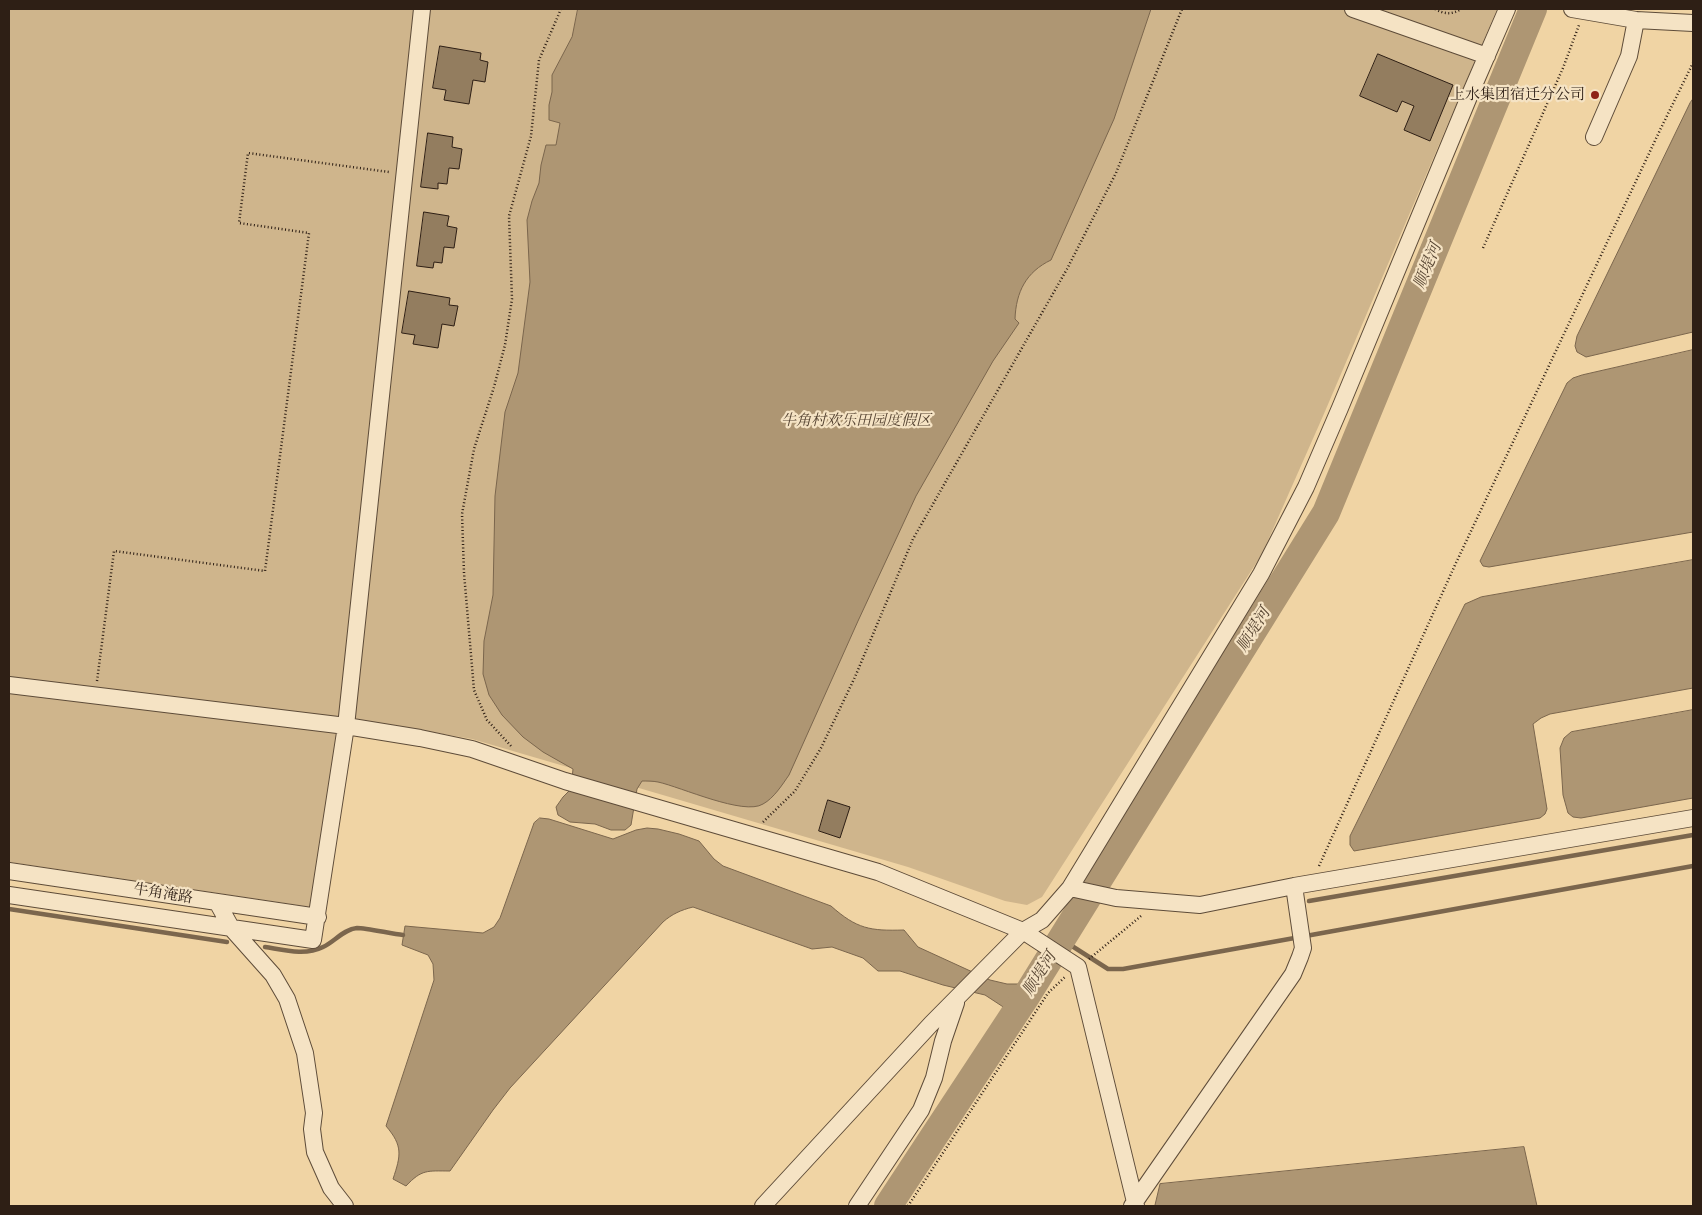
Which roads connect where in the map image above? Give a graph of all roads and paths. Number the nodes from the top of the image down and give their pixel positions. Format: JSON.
{"nodes":[{"id":1,"x":422,"y":9,"type":"edge"},
{"id":2,"x":561,"y":9,"type":"edge"},
{"id":3,"x":1182,"y":9,"type":"edge"},
{"id":4,"x":1353,"y":9,"type":"edge"},
{"id":5,"x":1435,"y":9,"type":"edge"},
{"id":6,"x":1461,"y":9,"type":"edge"},
{"id":7,"x":1507,"y":9,"type":"edge"},
{"id":8,"x":1578,"y":10,"type":"edge"},
{"id":9,"x":1636,"y":20,"type":"junction"},
{"id":10,"x":1693,"y":23,"type":"edge"},
{"id":11,"x":1487,"y":56,"type":"junction"},
{"id":12,"x":1693,"y":63,"type":"edge"},
{"id":13,"x":1594,"y":137,"type":"dead end"},
{"id":14,"x":404,"y":174,"type":"junction"},
{"id":15,"x":1484,"y":248,"type":"dead end"},
{"id":16,"x":9,"y":684,"type":"edge"},
{"id":17,"x":95,"y":695,"type":"junction"},
{"id":18,"x":346,"y":726,"type":"junction"},
{"id":19,"x":514,"y":749,"type":"dead end"},
{"id":20,"x":1693,"y":818,"type":"edge"},
{"id":21,"x":748,"y":834,"type":"junction"},
{"id":22,"x":9,"y":871,"type":"edge"},
{"id":23,"x":1311,"y":883,"type":"junction"},
{"id":24,"x":1294,"y":886,"type":"junction"},
{"id":25,"x":1070,"y":888,"type":"junction"},
{"id":26,"x":9,"y":895,"type":"edge"},
{"id":27,"x":1156,"y":901,"type":"junction"},
{"id":28,"x":216,"y":902,"type":"junction"},
{"id":29,"x":318,"y":917,"type":"junction"},
{"id":30,"x":232,"y":929,"type":"junction"},
{"id":31,"x":1029,"y":935,"type":"junction"},
{"id":32,"x":1096,"y":954,"type":"dead end"},
{"id":33,"x":1078,"y":967,"type":"junction"},
{"id":34,"x":957,"y":998,"type":"junction"},
{"id":35,"x":1134,"y":1205,"type":"edge"},
{"id":36,"x":345,"y":1206,"type":"edge"},
{"id":37,"x":764,"y":1206,"type":"edge"},
{"id":38,"x":857,"y":1206,"type":"edge"},
{"id":39,"x":908,"y":1206,"type":"edge"}],
"edges":[{"from":1,"to":14,"type":"street"},
{"from":2,"to":19,"type":"path"},
{"from":3,"to":21,"type":"path"},
{"from":4,"to":11,"type":"street"},
{"from":5,"to":6,"type":"path"},
{"from":7,"to":11,"type":"street"},
{"from":8,"to":9,"type":"street"},
{"from":8,"to":15,"type":"path"},
{"from":9,"to":10,"type":"street"},
{"from":9,"to":13,"type":"street"},
{"from":11,"to":25,"type":"street"},
{"from":12,"to":23,"type":"path"},
{"from":14,"to":17,"type":"path"},
{"from":14,"to":18,"type":"street"},
{"from":16,"to":17,"type":"street"},
{"from":17,"to":18,"type":"street"},
{"from":18,"to":21,"type":"street"},
{"from":18,"to":29,"type":"street"},
{"from":20,"to":23,"type":"street"},
{"from":21,"to":31,"type":"street"},
{"from":22,"to":28,"type":"street","name":"牛角淹路"},
{"from":23,"to":24,"type":"street"},
{"from":24,"to":27,"type":"street"},
{"from":24,"to":35,"type":"street"},
{"from":25,"to":27,"type":"street"},
{"from":25,"to":31,"type":"street"},
{"from":26,"to":30,"type":"street","name":"牛角淹路"},
{"from":27,"to":32,"type":"path"},
{"from":28,"to":29,"type":"street","name":"牛角淹路"},
{"from":28,"to":30,"type":"street"},
{"from":29,"to":30,"type":"street","name":"牛角淹路"},
{"from":30,"to":36,"type":"street"},
{"from":31,"to":33,"type":"street"},
{"from":31,"to":34,"type":"street"},
{"from":33,"to":35,"type":"street"},
{"from":33,"to":39,"type":"path"},
{"from":34,"to":37,"type":"street"},
{"from":34,"to":38,"type":"street"}]}
